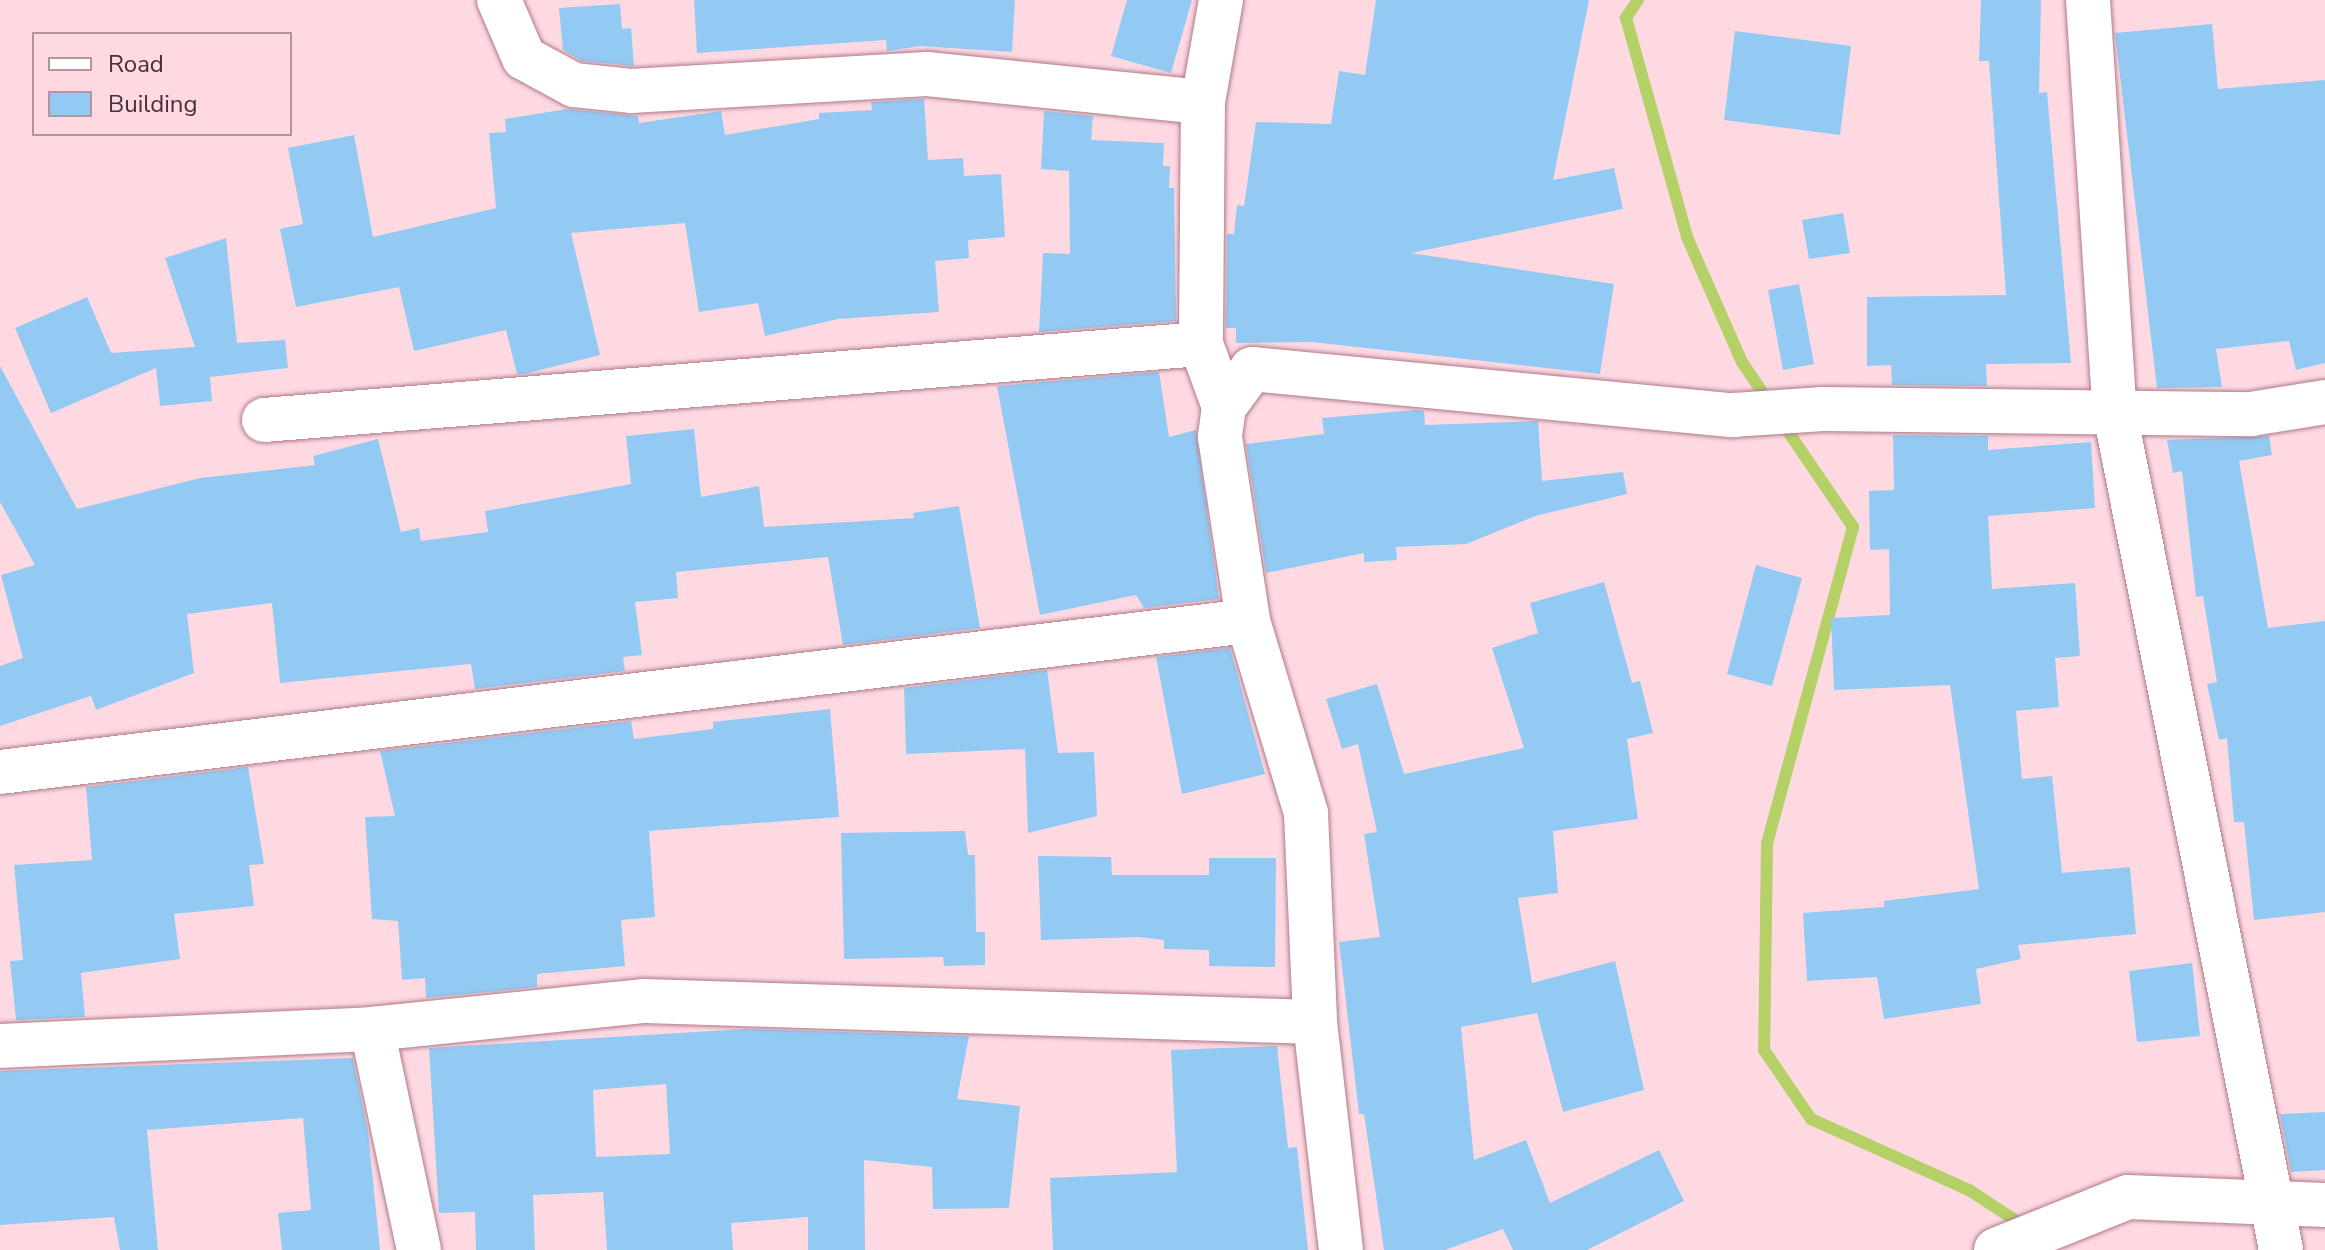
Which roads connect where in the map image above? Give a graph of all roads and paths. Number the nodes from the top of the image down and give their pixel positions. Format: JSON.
{"nodes":[{"id":1,"x":499,"y":0,"type":"edge"},
{"id":2,"x":1221,"y":0,"type":"edge"},
{"id":3,"x":2088,"y":0,"type":"edge"},
{"id":4,"x":1203,"y":102,"type":"junction"},
{"id":5,"x":1201,"y":344,"type":"junction"},
{"id":6,"x":2325,"y":402,"type":"edge"},
{"id":7,"x":1224,"y":407,"type":"junction"},
{"id":8,"x":2115,"y":413,"type":"junction"},
{"id":9,"x":264,"y":420,"type":"dead end"},
{"id":10,"x":1248,"y":621,"type":"junction"},
{"id":11,"x":0,"y":772,"type":"edge"},
{"id":12,"x":1315,"y":1022,"type":"junction"},
{"id":13,"x":372,"y":1029,"type":"junction"},
{"id":14,"x":0,"y":1046,"type":"edge"},
{"id":15,"x":2268,"y":1201,"type":"junction"},
{"id":16,"x":2325,"y":1205,"type":"edge"},
{"id":17,"x":2006,"y":1244,"type":"edge"},
{"id":18,"x":419,"y":1250,"type":"edge"},
{"id":19,"x":1341,"y":1250,"type":"edge"},
{"id":20,"x":2281,"y":1250,"type":"edge"}],
"edges":[{"from":1,"to":4,"type":"street"},
{"from":2,"to":4,"type":"street"},
{"from":3,"to":8,"type":"street"},
{"from":4,"to":5,"type":"street"},
{"from":5,"to":7,"type":"street"},
{"from":5,"to":9,"type":"street"},
{"from":6,"to":8,"type":"street"},
{"from":7,"to":8,"type":"street"},
{"from":7,"to":10,"type":"street"},
{"from":8,"to":15,"type":"street"},
{"from":10,"to":11,"type":"street"},
{"from":10,"to":12,"type":"street"},
{"from":12,"to":13,"type":"street"},
{"from":12,"to":19,"type":"street"},
{"from":13,"to":14,"type":"street"},
{"from":13,"to":18,"type":"street"},
{"from":15,"to":16,"type":"street"},
{"from":15,"to":17,"type":"street"},
{"from":15,"to":20,"type":"street"}]}
